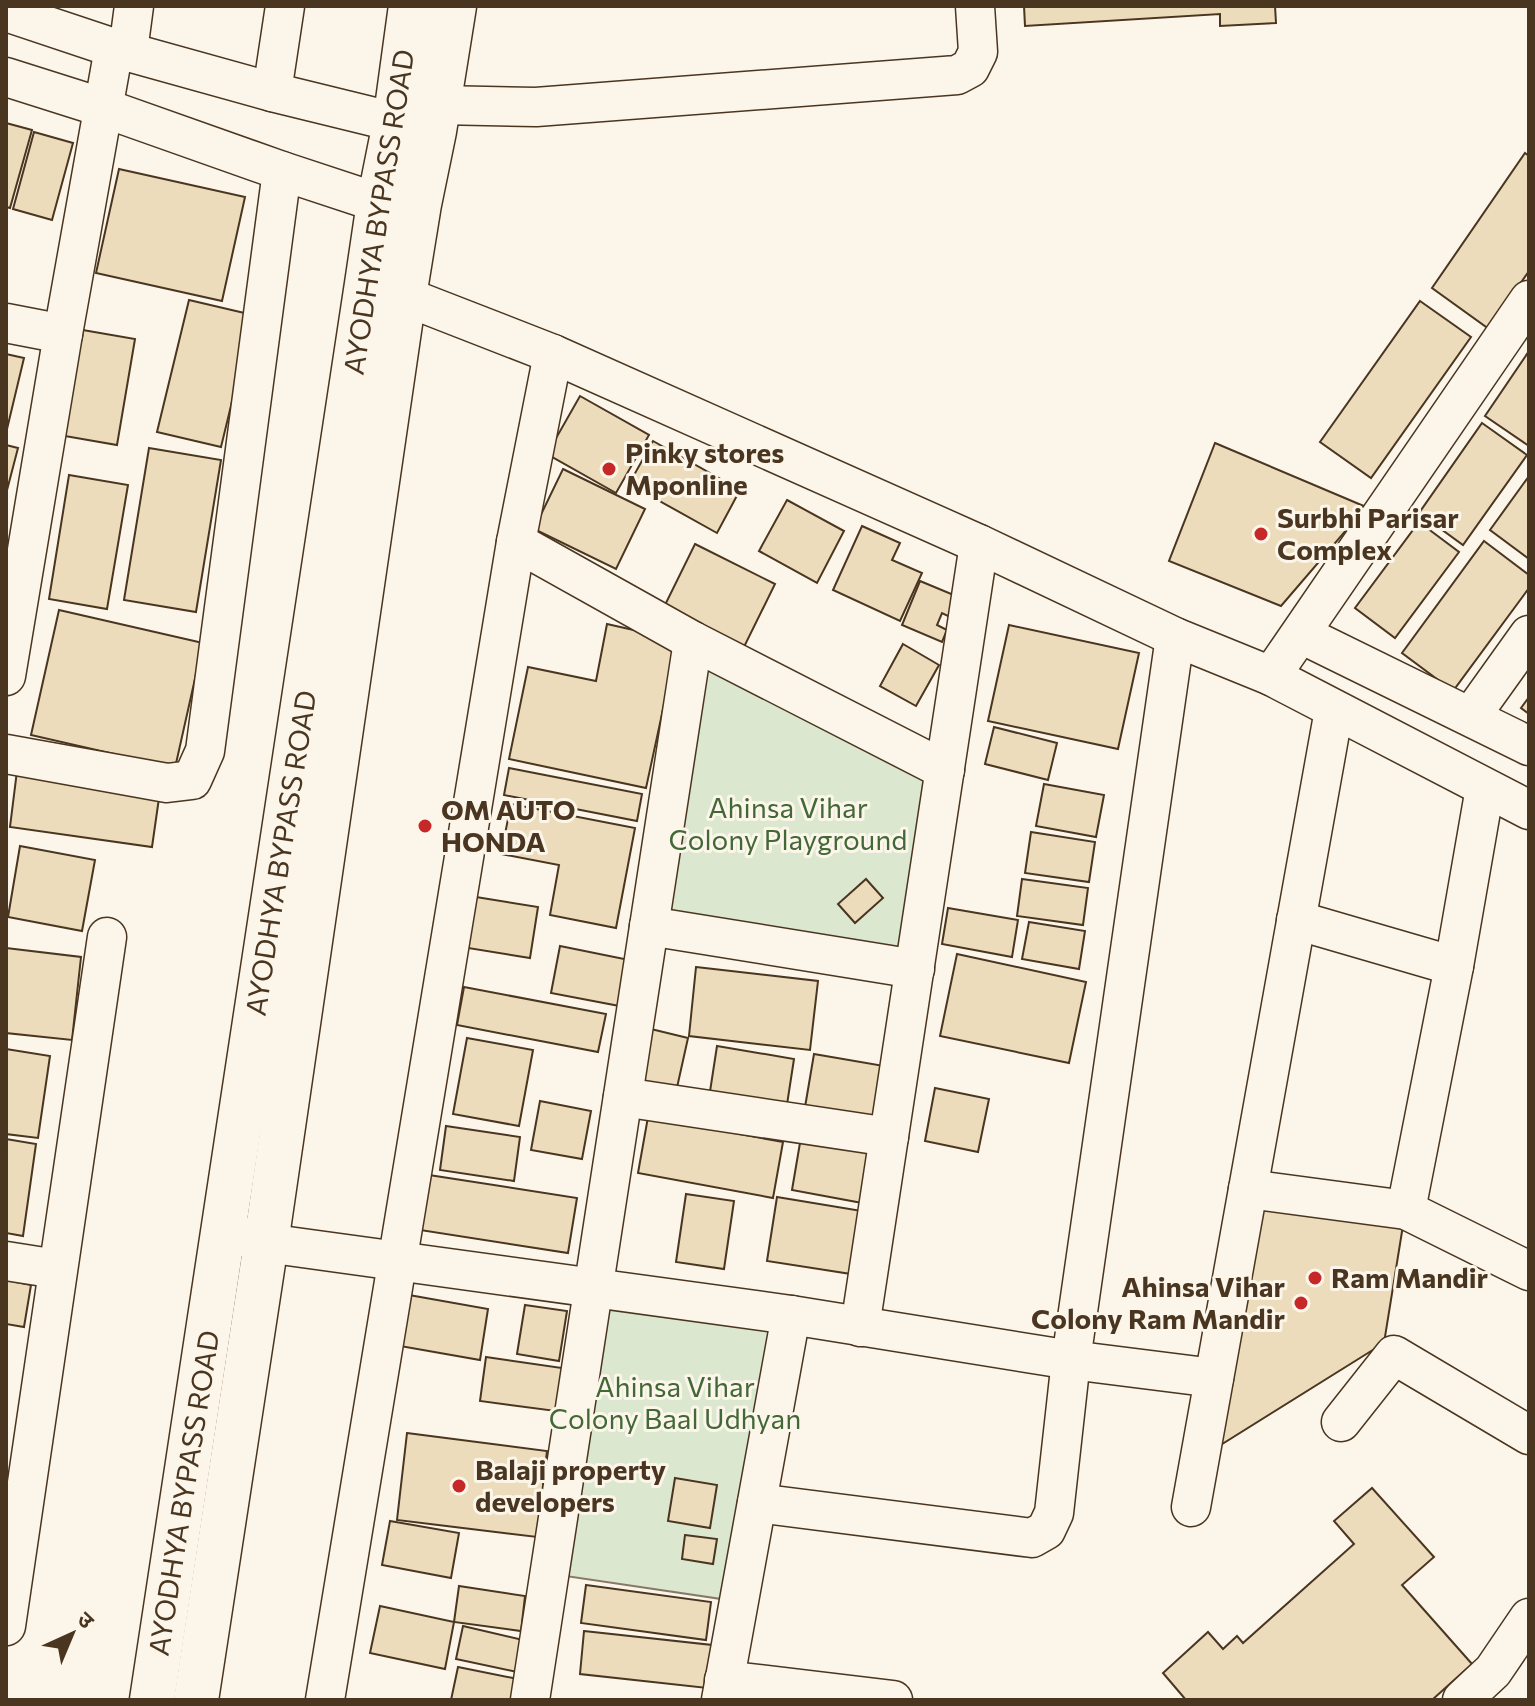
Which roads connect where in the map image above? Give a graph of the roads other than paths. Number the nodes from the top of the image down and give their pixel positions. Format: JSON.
{"nodes":[{"id":1,"x":134,"y":6,"type":"edge"},
{"id":2,"x":285,"y":6,"type":"edge"},
{"id":3,"x":411,"y":6,"type":"edge"},
{"id":4,"x":454,"y":6,"type":"edge"},
{"id":5,"x":975,"y":6,"type":"edge"},
{"id":6,"x":6,"y":12,"type":"edge"},
{"id":7,"x":41,"y":16,"type":"edge"},
{"id":8,"x":121,"y":49,"type":"junction"},
{"id":9,"x":6,"y":77,"type":"edge"},
{"id":10,"x":272,"y":92,"type":"junction"},
{"id":11,"x":104,"y":108,"type":"junction"},
{"id":12,"x":422,"y":120,"type":"junction"},
{"id":13,"x":282,"y":171,"type":"junction"},
{"id":14,"x":399,"y":203,"type":"junction"},
{"id":15,"x":386,"y":290,"type":"junction"},
{"id":16,"x":1529,"y":300,"type":"edge"},
{"id":17,"x":6,"y":323,"type":"edge"},
{"id":18,"x":63,"y":334,"type":"junction"},
{"id":19,"x":553,"y":354,"type":"junction"},
{"id":20,"x":516,"y":542,"type":"junction"},
{"id":21,"x":979,"y":544,"type":"junction"},
{"id":22,"x":1301,"y":634,"type":"junction"},
{"id":23,"x":1529,"y":635,"type":"edge"},
{"id":24,"x":1175,"y":637,"type":"junction"},
{"id":25,"x":693,"y":641,"type":"junction"},
{"id":26,"x":6,"y":676,"type":"edge"},
{"id":27,"x":1271,"y":676,"type":"junction"},
{"id":28,"x":1334,"y":710,"type":"junction"},
{"id":29,"x":1471,"y":716,"type":"junction"},
{"id":30,"x":1529,"y":746,"type":"edge"},
{"id":31,"x":6,"y":754,"type":"edge"},
{"id":32,"x":945,"y":770,"type":"junction"},
{"id":33,"x":1485,"y":788,"type":"junction"},
{"id":34,"x":1529,"y":810,"type":"edge"},
{"id":35,"x":1296,"y":920,"type":"junction"},
{"id":36,"x":649,"y":926,"type":"junction"},
{"id":37,"x":107,"y":937,"type":"dead end"},
{"id":38,"x":1454,"y":966,"type":"junction"},
{"id":39,"x":915,"y":969,"type":"junction"},
{"id":40,"x":623,"y":1097,"type":"junction"},
{"id":41,"x":889,"y":1137,"type":"junction"},
{"id":42,"x":1248,"y":1189,"type":"junction"},
{"id":43,"x":1406,"y":1210,"type":"junction"},
{"id":44,"x":224,"y":1231,"type":"junction"},
{"id":45,"x":266,"y":1243,"type":"junction"},
{"id":46,"x":6,"y":1261,"type":"edge"},
{"id":47,"x":397,"y":1261,"type":"junction"},
{"id":48,"x":57,"y":1269,"type":"junction"},
{"id":49,"x":1529,"y":1271,"type":"edge"},
{"id":50,"x":593,"y":1289,"type":"junction"},
{"id":51,"x":791,"y":1315,"type":"junction"},
{"id":52,"x":860,"y":1327,"type":"junction"},
{"id":53,"x":1071,"y":1360,"type":"junction"},
{"id":54,"x":1214,"y":1378,"type":"junction"},
{"id":55,"x":1341,"y":1422,"type":"dead end"},
{"id":56,"x":1529,"y":1435,"type":"edge"},
{"id":57,"x":757,"y":1503,"type":"junction"},
{"id":58,"x":1191,"y":1507,"type":"dead end"},
{"id":59,"x":1529,"y":1618,"type":"edge"},
{"id":60,"x":6,"y":1626,"type":"edge"},
{"id":61,"x":723,"y":1690,"type":"edge"},
{"id":62,"x":805,"y":1695,"type":"edge"},
{"id":63,"x":152,"y":1700,"type":"edge"},
{"id":64,"x":196,"y":1700,"type":"edge"},
{"id":65,"x":325,"y":1700,"type":"edge"},
{"id":66,"x":530,"y":1700,"type":"edge"},
{"id":67,"x":893,"y":1700,"type":"edge"},
{"id":68,"x":1462,"y":1700,"type":"edge"}],
"edges":[{"from":1,"to":8,"type":"street"},
{"from":2,"to":10,"type":"street"},
{"from":3,"to":12,"type":"main road","name":"AYODHYA BYPASS ROAD"},
{"from":4,"to":12,"type":"main road","name":"AYODHYA BYPASS ROAD"},
{"from":5,"to":12,"type":"street"},
{"from":6,"to":7,"type":"street"},
{"from":7,"to":8,"type":"street"},
{"from":8,"to":10,"type":"street"},
{"from":8,"to":11,"type":"street"},
{"from":9,"to":11,"type":"street"},
{"from":10,"to":12,"type":"street"},
{"from":11,"to":13,"type":"street"},
{"from":11,"to":18,"type":"street"},
{"from":12,"to":14,"type":"main road","name":"AYODHYA BYPASS ROAD"},
{"from":13,"to":14,"type":"street"},
{"from":13,"to":31,"type":"street"},
{"from":14,"to":15,"type":"main road","name":"AYODHYA BYPASS ROAD"},
{"from":15,"to":19,"type":"street"},
{"from":15,"to":44,"type":"main road","name":"AYODHYA BYPASS ROAD"},
{"from":15,"to":45,"type":"main road","name":"AYODHYA BYPASS ROAD"},
{"from":16,"to":22,"type":"street"},
{"from":17,"to":18,"type":"street"},
{"from":18,"to":26,"type":"street"},
{"from":19,"to":20,"type":"street"},
{"from":19,"to":21,"type":"street"},
{"from":20,"to":25,"type":"street"},
{"from":20,"to":47,"type":"street"},
{"from":21,"to":24,"type":"street"},
{"from":21,"to":32,"type":"street"},
{"from":22,"to":27,"type":"street"},
{"from":22,"to":29,"type":"street"},
{"from":23,"to":29,"type":"street"},
{"from":24,"to":27,"type":"street"},
{"from":24,"to":53,"type":"street"},
{"from":25,"to":32,"type":"street"},
{"from":25,"to":36,"type":"street"},
{"from":27,"to":28,"type":"street"},
{"from":28,"to":33,"type":"street"},
{"from":28,"to":35,"type":"street"},
{"from":29,"to":30,"type":"street"},
{"from":32,"to":39,"type":"street"},
{"from":33,"to":34,"type":"street"},
{"from":33,"to":38,"type":"street"},
{"from":35,"to":38,"type":"street"},
{"from":35,"to":42,"type":"street"},
{"from":36,"to":39,"type":"street"},
{"from":36,"to":40,"type":"street"},
{"from":37,"to":48,"type":"street"},
{"from":38,"to":43,"type":"street"},
{"from":39,"to":41,"type":"street"},
{"from":40,"to":41,"type":"street"},
{"from":40,"to":50,"type":"street"},
{"from":41,"to":52,"type":"street"},
{"from":42,"to":43,"type":"street"},
{"from":42,"to":54,"type":"street"},
{"from":43,"to":49,"type":"street"},
{"from":44,"to":45,"type":"street"},
{"from":44,"to":63,"type":"main road","name":"AYODHYA BYPASS ROAD"},
{"from":45,"to":47,"type":"street"},
{"from":45,"to":64,"type":"main road","name":"AYODHYA BYPASS ROAD"},
{"from":46,"to":48,"type":"street"},
{"from":47,"to":50,"type":"street"},
{"from":47,"to":65,"type":"street"},
{"from":48,"to":60,"type":"street"},
{"from":50,"to":51,"type":"street"},
{"from":50,"to":66,"type":"street"},
{"from":51,"to":52,"type":"street"},
{"from":51,"to":57,"type":"street"},
{"from":52,"to":53,"type":"street"},
{"from":53,"to":54,"type":"street"},
{"from":53,"to":57,"type":"street"},
{"from":54,"to":58,"type":"street"},
{"from":55,"to":56,"type":"street"},
{"from":57,"to":61,"type":"street"},
{"from":59,"to":68,"type":"street"},
{"from":61,"to":62,"type":"street"},
{"from":62,"to":67,"type":"street"}]}
